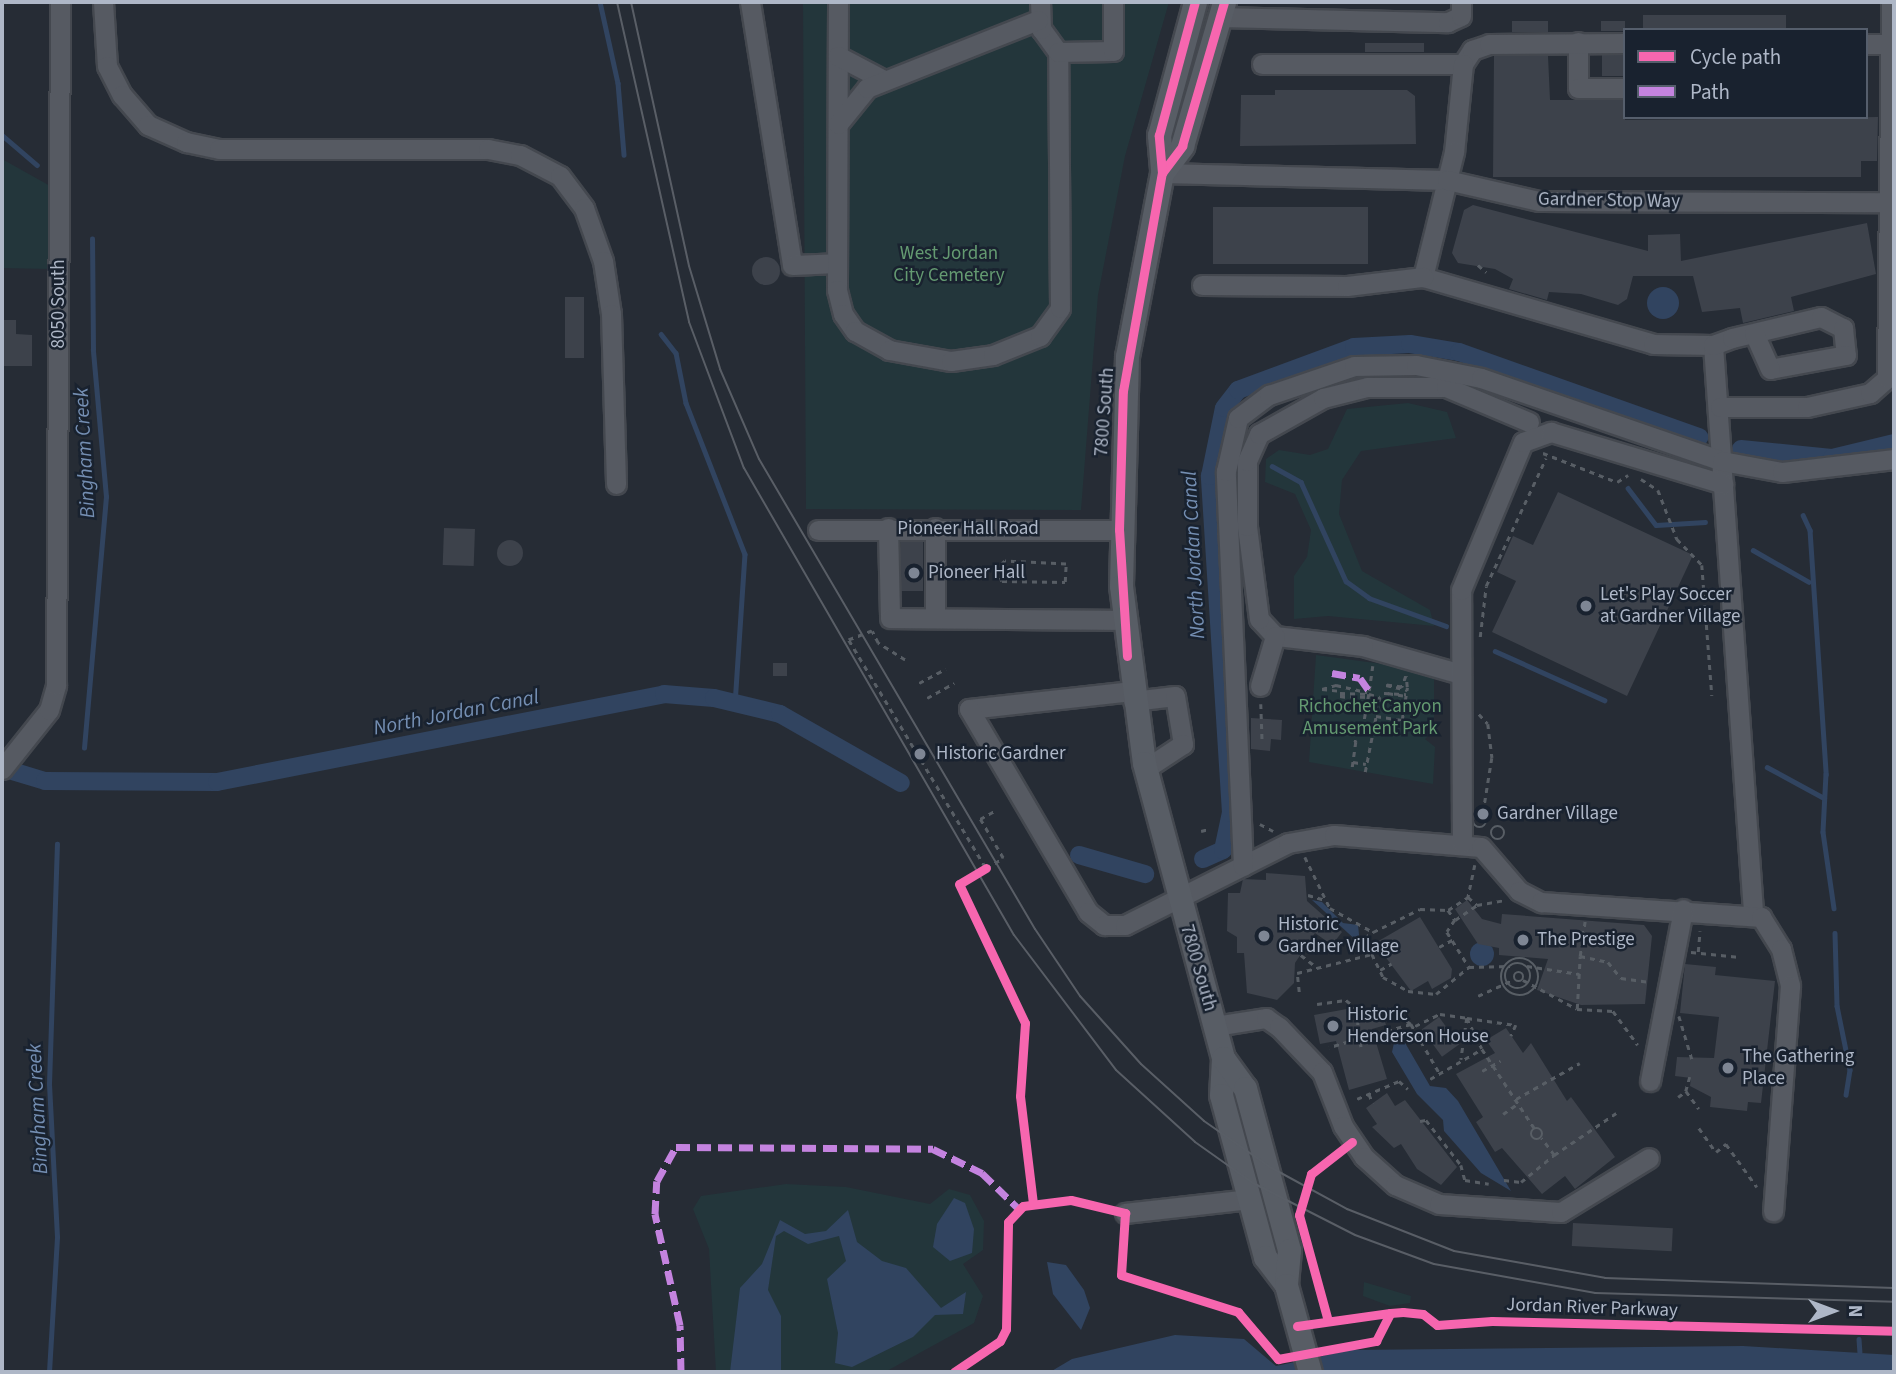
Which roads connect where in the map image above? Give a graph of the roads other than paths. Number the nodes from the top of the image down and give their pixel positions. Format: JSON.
{"nodes":[{"id":1,"x":61,"y":2,"type":"edge"},
{"id":2,"x":103,"y":2,"type":"edge"},
{"id":3,"x":750,"y":2,"type":"edge"},
{"id":4,"x":838,"y":2,"type":"edge"},
{"id":5,"x":1113,"y":2,"type":"edge"},
{"id":6,"x":1195,"y":2,"type":"edge"},
{"id":7,"x":1343,"y":2,"type":"edge"},
{"id":8,"x":1891,"y":2,"type":"edge"},
{"id":9,"x":1222,"y":9,"type":"edge"},
{"id":10,"x":1461,"y":9,"type":"edge"},
{"id":11,"x":1039,"y":11,"type":"edge"},
{"id":12,"x":1287,"y":11,"type":"edge"},
{"id":13,"x":1338,"y":21,"type":"junction"},
{"id":14,"x":1578,"y":42,"type":"junction"},
{"id":15,"x":1623,"y":43,"type":"edge"},
{"id":16,"x":1868,"y":44,"type":"edge"},
{"id":17,"x":1891,"y":44,"type":"junction"},
{"id":18,"x":1058,"y":52,"type":"junction"},
{"id":19,"x":838,"y":56,"type":"junction"},
{"id":20,"x":1262,"y":64,"type":"dead end"},
{"id":21,"x":1463,"y":64,"type":"junction"},
{"id":22,"x":884,"y":80,"type":"junction"},
{"id":23,"x":1623,"y":88,"type":"edge"},
{"id":24,"x":837,"y":125,"type":"junction"},
{"id":25,"x":1162,"y":173,"type":"junction"},
{"id":26,"x":1447,"y":180,"type":"junction"},
{"id":27,"x":1892,"y":201,"type":"junction"},
{"id":28,"x":837,"y":262,"type":"junction"},
{"id":29,"x":1423,"y":277,"type":"junction"},
{"id":30,"x":1202,"y":285,"type":"dead end"},
{"id":31,"x":1754,"y":333,"type":"dead end"},
{"id":32,"x":1713,"y":345,"type":"junction"},
{"id":33,"x":1720,"y":407,"type":"junction"},
{"id":34,"x":1529,"y":422,"type":"dead end"},
{"id":35,"x":1894,"y":459,"type":"edge"},
{"id":36,"x":1722,"y":461,"type":"junction"},
{"id":37,"x":616,"y":484,"type":"dead end"},
{"id":38,"x":1723,"y":484,"type":"junction"},
{"id":39,"x":888,"y":528,"type":"junction"},
{"id":40,"x":935,"y":528,"type":"junction"},
{"id":41,"x":818,"y":530,"type":"dead end"},
{"id":42,"x":1119,"y":530,"type":"junction"},
{"id":43,"x":935,"y":618,"type":"junction"},
{"id":44,"x":1124,"y":620,"type":"junction"},
{"id":45,"x":1275,"y":636,"type":"junction"},
{"id":46,"x":1461,"y":674,"type":"junction"},
{"id":47,"x":1260,"y":686,"type":"road end"},
{"id":48,"x":1133,"y":696,"type":"junction"},
{"id":49,"x":8,"y":754,"type":"edge"},
{"id":50,"x":1145,"y":769,"type":"junction"},
{"id":51,"x":1462,"y":842,"type":"junction"},
{"id":52,"x":1243,"y":866,"type":"junction"},
{"id":53,"x":1180,"y":900,"type":"junction"},
{"id":54,"x":1682,"y":909,"type":"junction"},
{"id":55,"x":1753,"y":912,"type":"junction"},
{"id":56,"x":1215,"y":1026,"type":"junction"},
{"id":57,"x":1223,"y":1058,"type":"junction"},
{"id":58,"x":1650,"y":1081,"type":"dead end"},
{"id":59,"x":1649,"y":1158,"type":"dead end"},
{"id":60,"x":1249,"y":1199,"type":"junction"},
{"id":61,"x":1773,"y":1211,"type":"dead end"},
{"id":62,"x":1125,"y":1213,"type":"dead end"},
{"id":63,"x":1286,"y":1284,"type":"junction"},
{"id":64,"x":1310,"y":1372,"type":"edge"}],
"edges":[{"from":1,"to":49,"type":"street","name":"8050 South"},
{"from":2,"to":37,"type":"street"},
{"from":3,"to":28,"type":"street"},
{"from":4,"to":19,"type":"street"},
{"from":5,"to":18,"type":"street"},
{"from":6,"to":25,"type":"main road","name":"7800 South"},
{"from":7,"to":13,"type":"street"},
{"from":8,"to":17,"type":"street"},
{"from":9,"to":12,"type":"street"},
{"from":9,"to":25,"type":"main road","name":"7800 South"},
{"from":10,"to":13,"type":"street"},
{"from":11,"to":18,"type":"street"},
{"from":11,"to":22,"type":"street"},
{"from":12,"to":13,"type":"street"},
{"from":14,"to":15,"type":"street"},
{"from":14,"to":21,"type":"street"},
{"from":14,"to":23,"type":"street"},
{"from":16,"to":17,"type":"street"},
{"from":17,"to":27,"type":"street"},
{"from":18,"to":28,"type":"street"},
{"from":19,"to":22,"type":"street"},
{"from":19,"to":24,"type":"street"},
{"from":20,"to":21,"type":"street"},
{"from":21,"to":26,"type":"street"},
{"from":22,"to":24,"type":"street"},
{"from":24,"to":28,"type":"street"},
{"from":25,"to":26,"type":"street","name":"Gardner Stop Way"},
{"from":25,"to":42,"type":"main road","name":"7800 South"},
{"from":26,"to":27,"type":"street","name":"Gardner Stop Way"},
{"from":26,"to":29,"type":"street"},
{"from":27,"to":33,"type":"street"},
{"from":29,"to":30,"type":"street"},
{"from":29,"to":32,"type":"street"},
{"from":31,"to":32,"type":"street"},
{"from":32,"to":33,"type":"street"},
{"from":33,"to":36,"type":"street"},
{"from":34,"to":45,"type":"street"},
{"from":35,"to":36,"type":"street"},
{"from":36,"to":38,"type":"street"},
{"from":36,"to":52,"type":"street"},
{"from":38,"to":46,"type":"street"},
{"from":38,"to":55,"type":"street"},
{"from":39,"to":40,"type":"street","name":"Pioneer Hall Road"},
{"from":39,"to":41,"type":"street","name":"Pioneer Hall Road"},
{"from":39,"to":43,"type":"street"},
{"from":40,"to":42,"type":"street","name":"Pioneer Hall Road"},
{"from":40,"to":43,"type":"street"},
{"from":42,"to":44,"type":"main road","name":"7800 South"},
{"from":43,"to":44,"type":"street"},
{"from":44,"to":48,"type":"main road","name":"7800 South"},
{"from":45,"to":46,"type":"street"},
{"from":45,"to":47,"type":"street"},
{"from":46,"to":51,"type":"street"},
{"from":48,"to":50,"type":"main road","name":"7800 South"},
{"from":48,"to":50,"type":"street"},
{"from":48,"to":53,"type":"street"},
{"from":50,"to":53,"type":"main road","name":"7800 South"},
{"from":51,"to":52,"type":"street"},
{"from":51,"to":54,"type":"street"},
{"from":52,"to":53,"type":"street"},
{"from":53,"to":56,"type":"main road","name":"7800 South"},
{"from":54,"to":55,"type":"street"},
{"from":54,"to":58,"type":"street"},
{"from":55,"to":61,"type":"street"},
{"from":56,"to":57,"type":"main road","name":"7800 South"},
{"from":56,"to":59,"type":"street"},
{"from":57,"to":60,"type":"main road","name":"7800 South"},
{"from":57,"to":63,"type":"main road","name":"7800 South"},
{"from":60,"to":62,"type":"street"},
{"from":60,"to":63,"type":"main road","name":"7800 South"},
{"from":63,"to":64,"type":"main road","name":"7800 South"}]}
